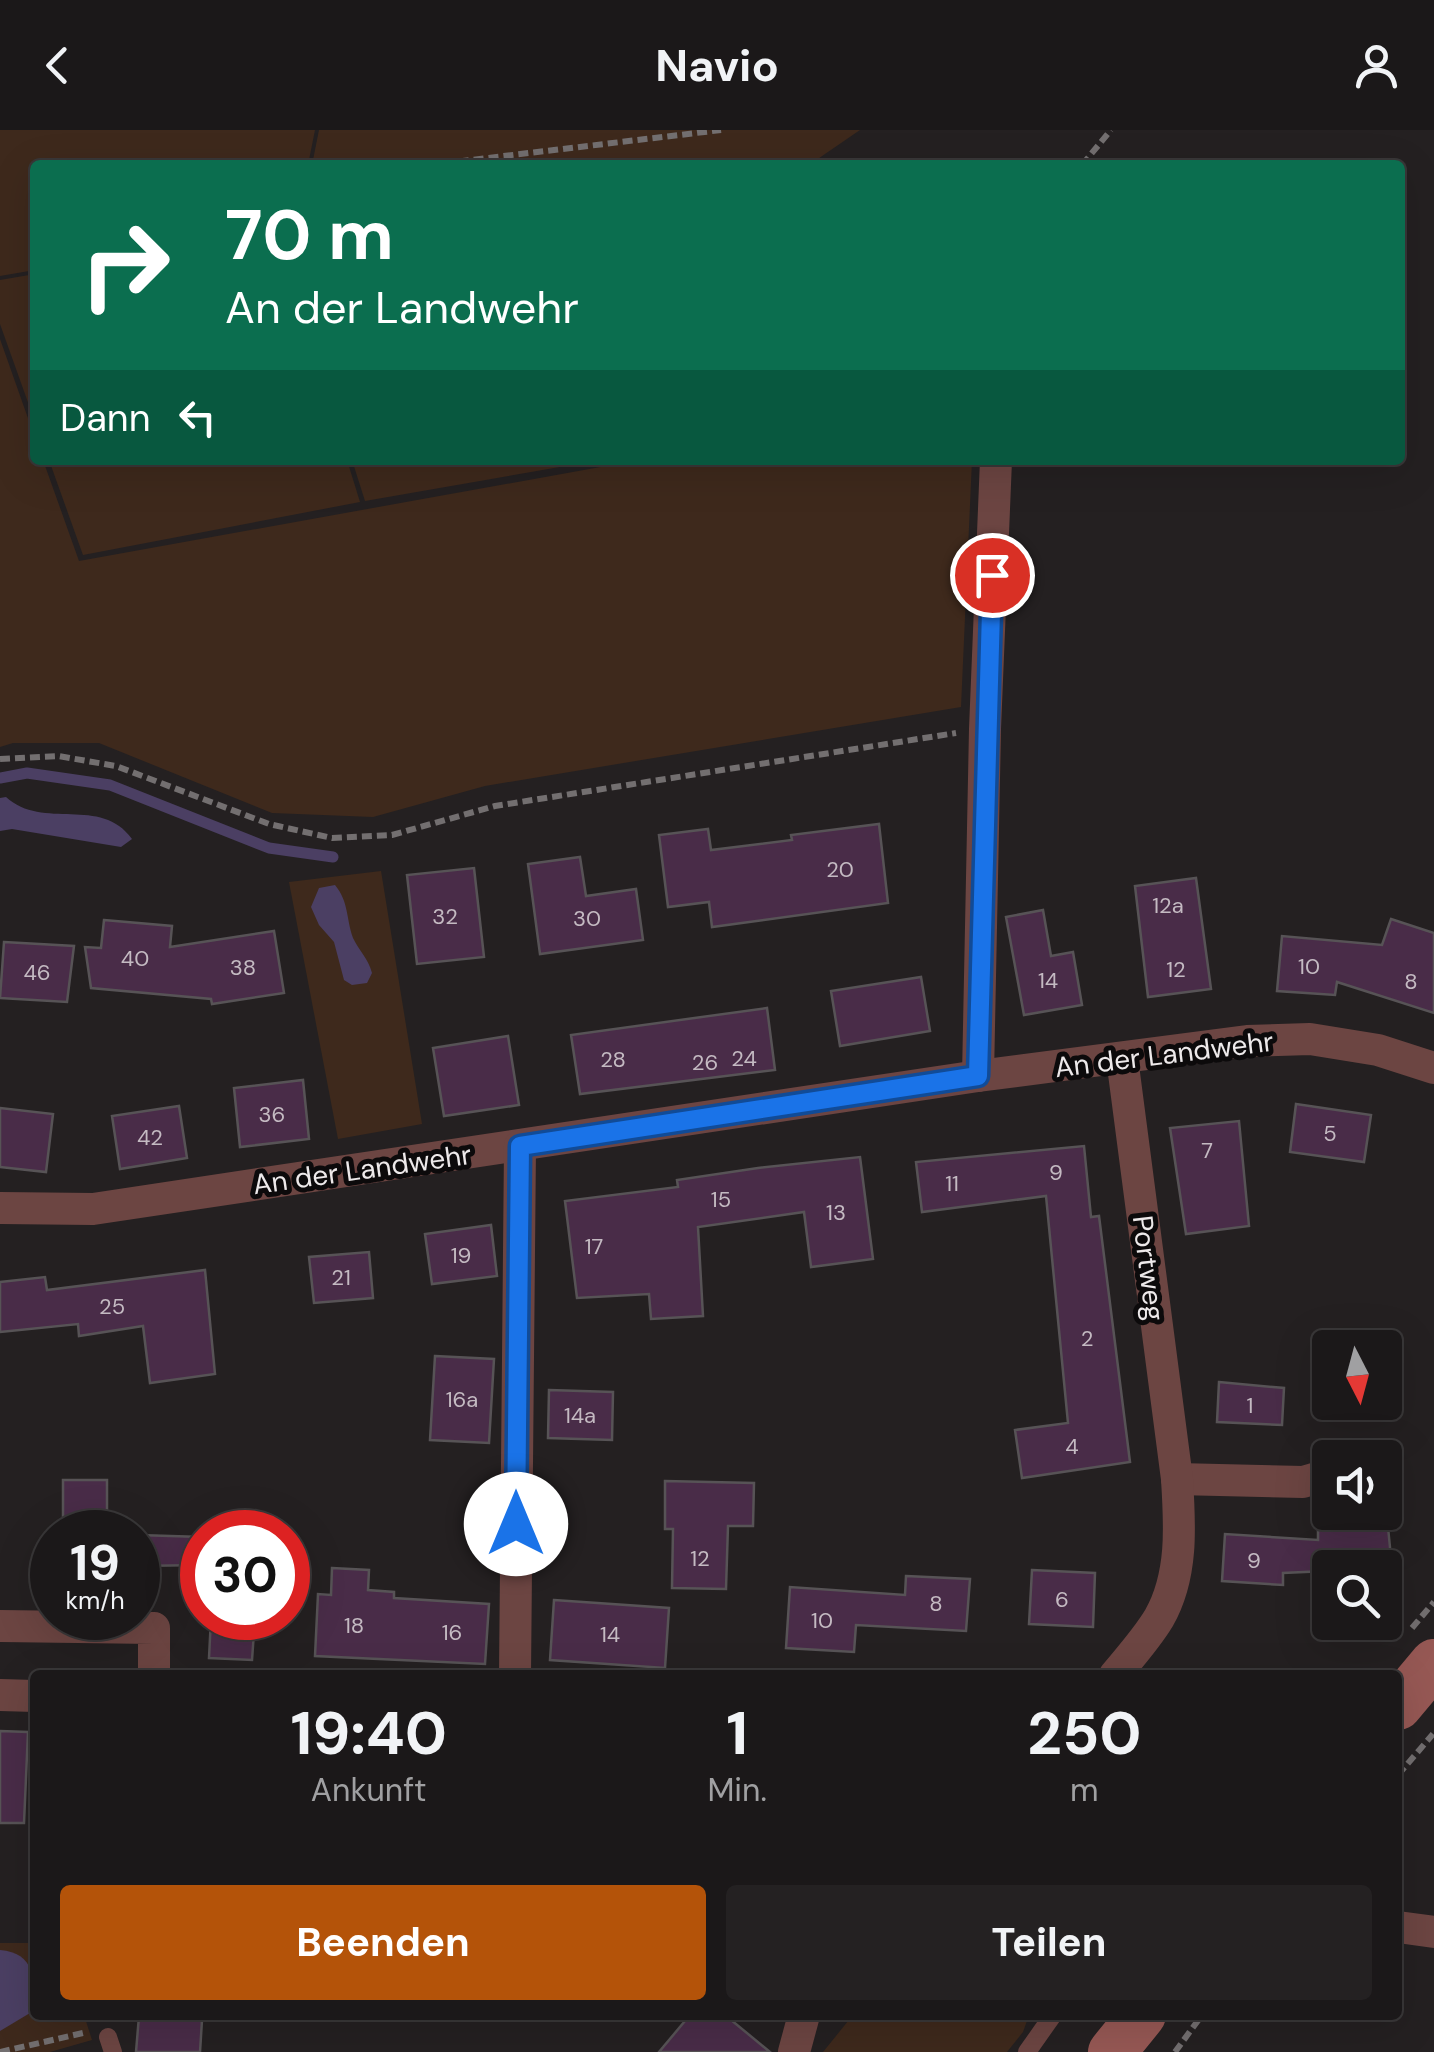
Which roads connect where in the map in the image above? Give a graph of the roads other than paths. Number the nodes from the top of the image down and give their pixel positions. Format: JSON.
{"nodes":[{"id":1,"x":996,"y":465,"type":"edge"},
{"id":2,"x":1122,"y":1058,"type":"junction"},
{"id":3,"x":1434,"y":1068,"type":"edge"},
{"id":4,"x":978,"y":1076,"type":"junction"},
{"id":5,"x":520,"y":1146,"type":"junction"},
{"id":6,"x":0,"y":1208,"type":"edge"},
{"id":7,"x":1177,"y":1479,"type":"junction"},
{"id":8,"x":1312,"y":1480,"type":"edge"},
{"id":9,"x":0,"y":1626,"type":"edge"},
{"id":10,"x":1434,"y":1663,"type":"edge"},
{"id":11,"x":154,"y":1670,"type":"edge"},
{"id":12,"x":515,"y":1670,"type":"edge"},
{"id":13,"x":1120,"y":1670,"type":"edge"},
{"id":14,"x":0,"y":1694,"type":"edge"},
{"id":15,"x":30,"y":1696,"type":"edge"},
{"id":16,"x":1402,"y":1701,"type":"edge"},
{"id":17,"x":1402,"y":1928,"type":"edge"},
{"id":18,"x":1434,"y":1932,"type":"edge"},
{"id":19,"x":803,"y":2020,"type":"edge"},
{"id":20,"x":1049,"y":2020,"type":"edge"},
{"id":21,"x":1138,"y":2020,"type":"edge"},
{"id":22,"x":794,"y":2052,"type":"edge"},
{"id":23,"x":1027,"y":2052,"type":"edge"},
{"id":24,"x":1112,"y":2052,"type":"edge"}],
"edges":[{"from":1,"to":4,"type":"street"},
{"from":2,"to":3,"type":"street","name":"An der Landwehr"},
{"from":2,"to":4,"type":"street","name":"An der Landwehr"},
{"from":2,"to":7,"type":"street","name":"Portweg"},
{"from":4,"to":5,"type":"street","name":"An der Landwehr"},
{"from":5,"to":6,"type":"street","name":"An der Landwehr"},
{"from":5,"to":12,"type":"street"},
{"from":7,"to":8,"type":"street"},
{"from":7,"to":13,"type":"street","name":"Portweg"},
{"from":9,"to":11,"type":"street"},
{"from":10,"to":16,"type":"street"},
{"from":14,"to":15,"type":"street"},
{"from":17,"to":18,"type":"street"},
{"from":19,"to":22,"type":"street"},
{"from":20,"to":23,"type":"lane"},
{"from":21,"to":24,"type":"street"}]}
